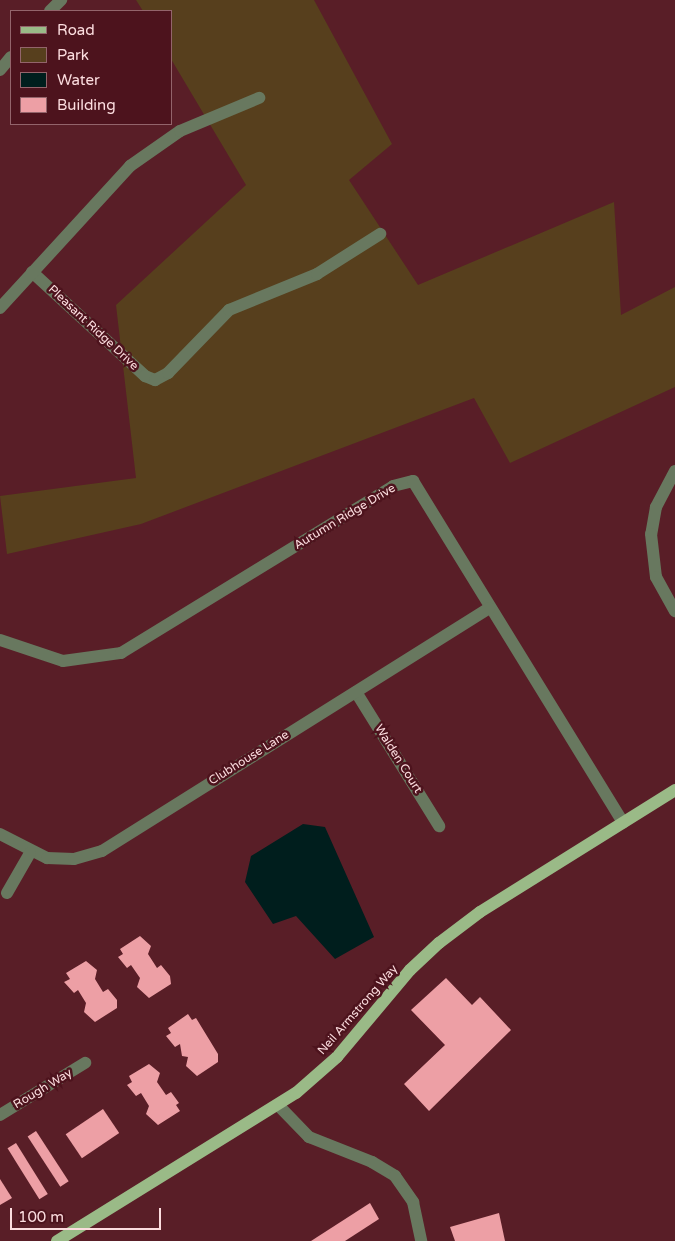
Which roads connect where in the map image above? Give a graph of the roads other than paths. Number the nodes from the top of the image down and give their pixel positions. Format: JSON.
{"nodes":[{"id":1,"x":61,"y":0,"type":"edge"},
{"id":2,"x":51,"y":10,"type":"edge"},
{"id":3,"x":10,"y":58,"type":"edge"},
{"id":4,"x":0,"y":70,"type":"edge"},
{"id":5,"x":259,"y":98,"type":"dead end"},
{"id":6,"x":380,"y":234,"type":"dead end"},
{"id":7,"x":32,"y":272,"type":"junction"},
{"id":8,"x":0,"y":308,"type":"edge"},
{"id":9,"x":675,"y":471,"type":"edge"},
{"id":10,"x":489,"y":608,"type":"junction"},
{"id":11,"x":675,"y":611,"type":"edge"},
{"id":12,"x":0,"y":640,"type":"edge"},
{"id":13,"x":356,"y":692,"type":"junction"},
{"id":14,"x":675,"y":790,"type":"edge"},
{"id":15,"x":623,"y":823,"type":"junction"},
{"id":16,"x":439,"y":826,"type":"dead end"},
{"id":17,"x":0,"y":834,"type":"edge"},
{"id":18,"x":30,"y":853,"type":"junction"},
{"id":19,"x":7,"y":893,"type":"dead end"},
{"id":20,"x":86,"y":1063,"type":"dead end"},
{"id":21,"x":278,"y":1105,"type":"junction"},
{"id":22,"x":0,"y":1115,"type":"edge"},
{"id":23,"x":57,"y":1241,"type":"edge"},
{"id":24,"x":421,"y":1241,"type":"edge"}],
"edges":[{"from":1,"to":2,"type":"street"},
{"from":3,"to":4,"type":"street"},
{"from":5,"to":7,"type":"street"},
{"from":6,"to":7,"type":"street","name":"Pleasant Ridge Drive"},
{"from":7,"to":8,"type":"street"},
{"from":9,"to":11,"type":"street"},
{"from":10,"to":12,"type":"street","name":"Autumn Ridge Drive"},
{"from":10,"to":13,"type":"street","name":"Clubhouse Lane"},
{"from":10,"to":15,"type":"street","name":"Autumn Ridge Drive"},
{"from":13,"to":16,"type":"street","name":"Walden Court"},
{"from":13,"to":18,"type":"street","name":"Clubhouse Lane"},
{"from":14,"to":15,"type":"main road","name":"Neil Armstrong Way"},
{"from":15,"to":21,"type":"main road","name":"Neil Armstrong Way"},
{"from":17,"to":18,"type":"street","name":"Clubhouse Lane"},
{"from":18,"to":19,"type":"street"},
{"from":20,"to":22,"type":"street","name":"Rough Way"},
{"from":21,"to":23,"type":"main road","name":"Neil Armstrong Way"},
{"from":21,"to":24,"type":"street"}]}
